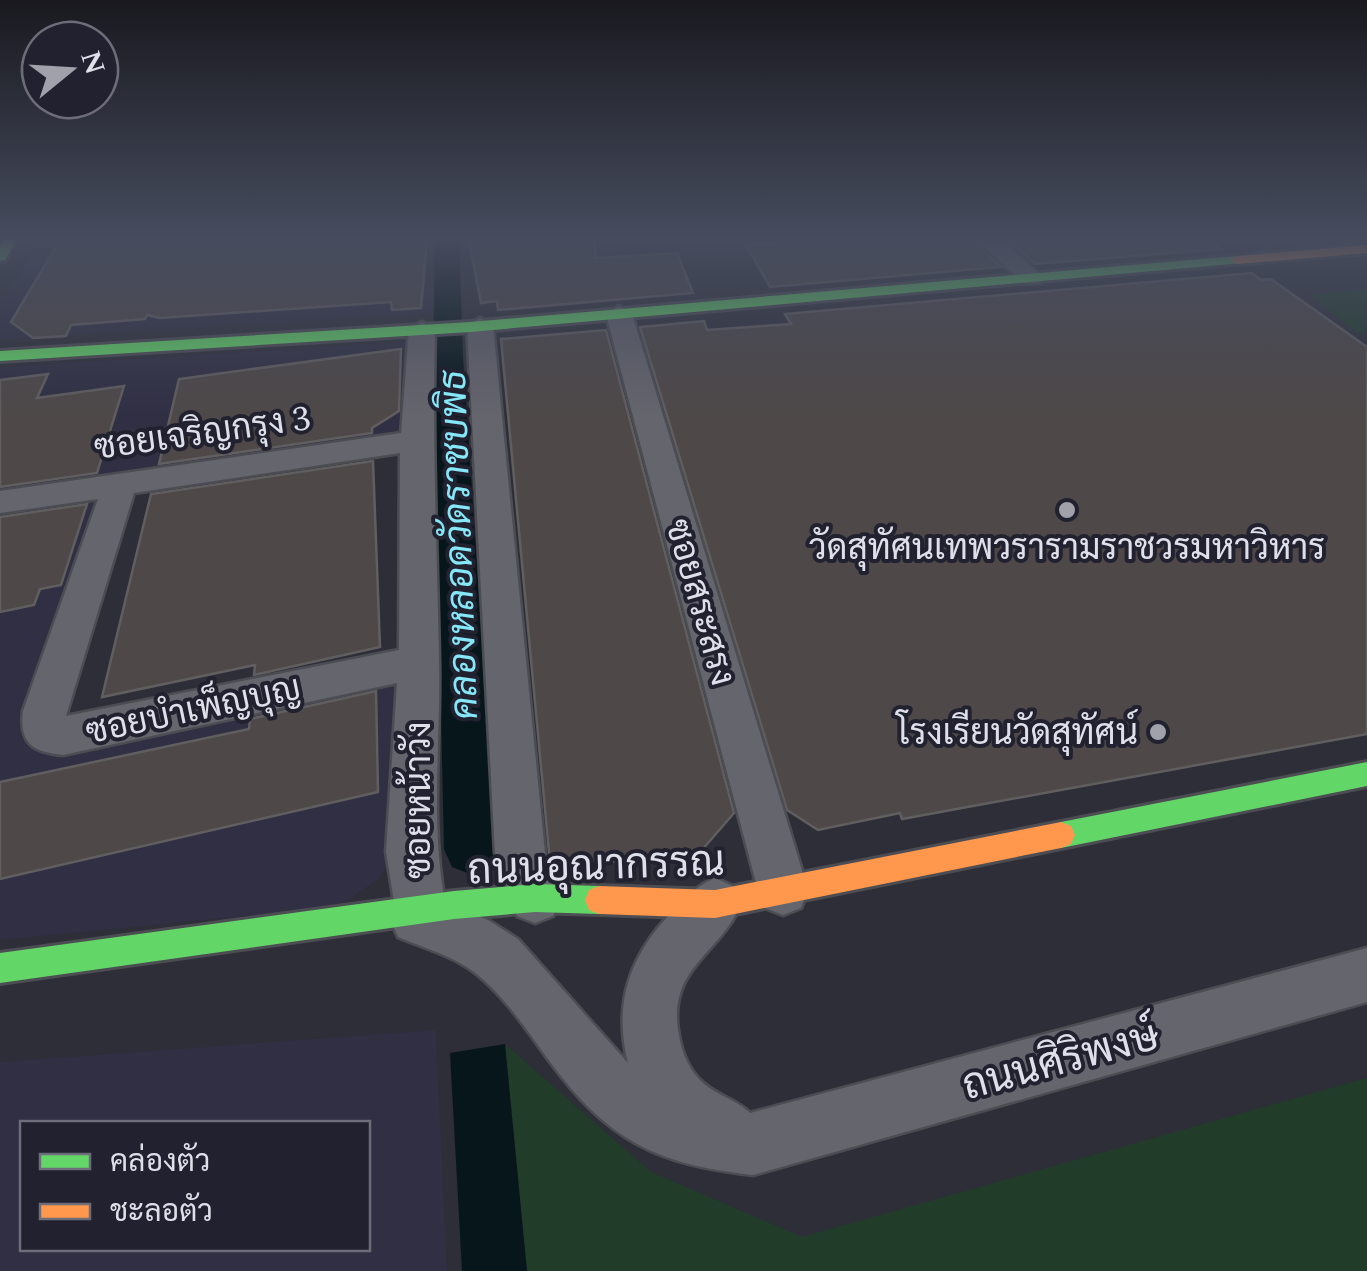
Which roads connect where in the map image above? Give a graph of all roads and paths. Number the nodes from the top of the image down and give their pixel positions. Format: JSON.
{"nodes":[{"id":1,"x":787,"y":299,"type":"edge"},
{"id":2,"x":619,"y":314,"type":"junction"},
{"id":3,"x":475,"y":327,"type":"junction"},
{"id":4,"x":428,"y":330,"type":"junction"},
{"id":5,"x":0,"y":356,"type":"edge"},
{"id":6,"x":416,"y":441,"type":"junction"},
{"id":7,"x":120,"y":485,"type":"junction"},
{"id":8,"x":0,"y":502,"type":"edge"},
{"id":9,"x":419,"y":662,"type":"junction"},
{"id":10,"x":1367,"y":774,"type":"edge"},
{"id":11,"x":783,"y":890,"type":"junction"},
{"id":12,"x":536,"y":898,"type":"junction"},
{"id":13,"x":715,"y":904,"type":"junction"},
{"id":14,"x":409,"y":912,"type":"junction"},
{"id":15,"x":0,"y":968,"type":"edge"},
{"id":16,"x":1367,"y":975,"type":"edge"},
{"id":17,"x":753,"y":1144,"type":"junction"}],
"edges":[{"from":1,"to":2,"type":"main road"},
{"from":2,"to":3,"type":"main road"},
{"from":2,"to":11,"type":"street","name":"ซอยสระสรง"},
{"from":3,"to":4,"type":"main road"},
{"from":3,"to":12,"type":"street"},
{"from":4,"to":5,"type":"main road"},
{"from":4,"to":6,"type":"street","name":"ซอยหน้าวัง"},
{"from":6,"to":7,"type":"street","name":"ซอยเจริญกรุง 3"},
{"from":6,"to":9,"type":"street","name":"ซอยหน้าวัง"},
{"from":7,"to":8,"type":"street","name":"ซอยเจริญกรุง 3"},
{"from":7,"to":9,"type":"street","name":"ซอยบำเพ็ญบุญ"},
{"from":9,"to":14,"type":"street","name":"ซอยหน้าวัง"},
{"from":10,"to":11,"type":"main road","name":"ถนนอุณากรรณ"},
{"from":11,"to":13,"type":"main road","name":"ถนนอุณากรรณ"},
{"from":12,"to":13,"type":"main road","name":"ถนนอุณากรรณ"},
{"from":12,"to":14,"type":"main road","name":"ถนนอุณากรรณ"},
{"from":13,"to":17,"type":"street"},
{"from":14,"to":15,"type":"main road","name":"ถนนอุณากรรณ"},
{"from":14,"to":17,"type":"street","name":"ถนนศิริพงษ์"},
{"from":16,"to":17,"type":"street","name":"ถนนศิริพงษ์"}]}
